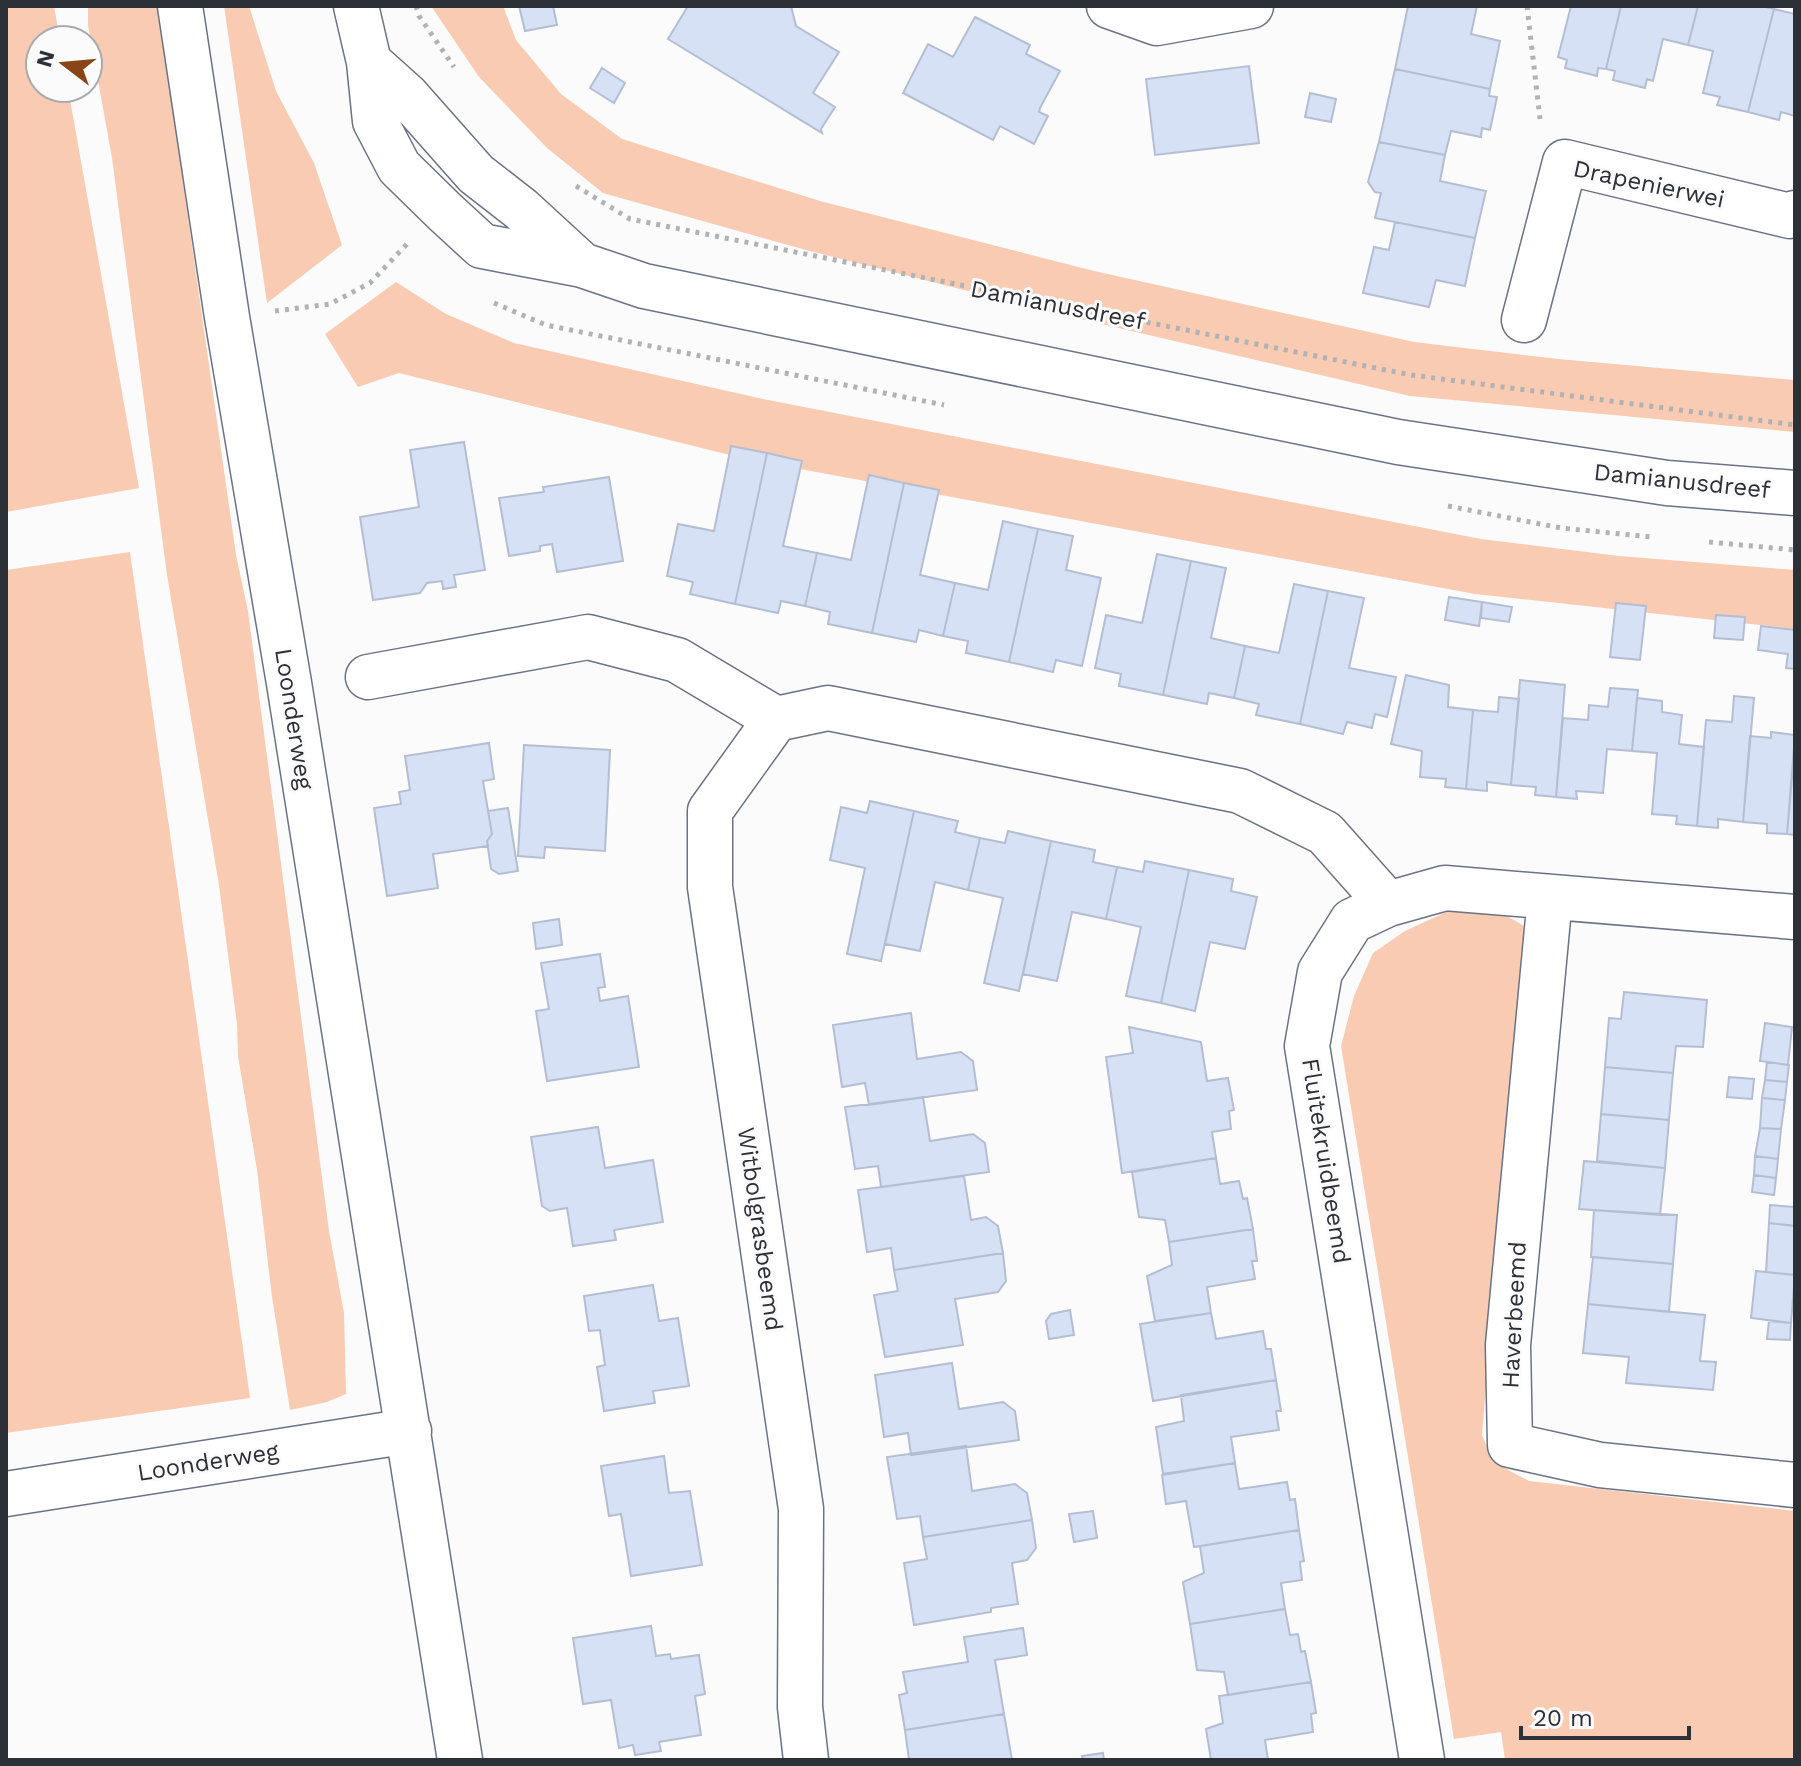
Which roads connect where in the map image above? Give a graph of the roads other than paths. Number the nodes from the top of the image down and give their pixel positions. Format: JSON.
{"nodes":[{"id":1,"x":180,"y":6,"type":"edge"},
{"id":2,"x":356,"y":6,"type":"edge"},
{"id":3,"x":1109,"y":6,"type":"edge"},
{"id":4,"x":1251,"y":6,"type":"edge"},
{"id":5,"x":369,"y":62,"type":"junction"},
{"id":6,"x":1795,"y":213,"type":"edge"},
{"id":7,"x":582,"y":265,"type":"junction"},
{"id":8,"x":1524,"y":320,"type":"dead end"},
{"id":9,"x":1795,"y":493,"type":"edge"},
{"id":10,"x":368,"y":677,"type":"dead end"},
{"id":11,"x":776,"y":719,"type":"junction"},
{"id":12,"x":1550,"y":897,"type":"junction"},
{"id":13,"x":1388,"y":904,"type":"junction"},
{"id":14,"x":1795,"y":917,"type":"edge"},
{"id":15,"x":409,"y":1431,"type":"junction"},
{"id":16,"x":1795,"y":1485,"type":"edge"},
{"id":17,"x":6,"y":1494,"type":"edge"},
{"id":18,"x":460,"y":1760,"type":"edge"},
{"id":19,"x":806,"y":1760,"type":"edge"},
{"id":20,"x":1422,"y":1760,"type":"edge"}],
"edges":[{"from":1,"to":15,"type":"street","name":"Loonderweg"},
{"from":2,"to":5,"type":"street","name":"Damianusdreef"},
{"from":3,"to":4,"type":"street"},
{"from":5,"to":7,"type":"street","name":"Damianusdreef"},
{"from":5,"to":7,"type":"street","name":"Damianusdreef"},
{"from":6,"to":8,"type":"street","name":"Drapenierwei"},
{"from":7,"to":9,"type":"street","name":"Damianusdreef"},
{"from":10,"to":11,"type":"street"},
{"from":11,"to":13,"type":"street"},
{"from":11,"to":19,"type":"street","name":"Witbolgrasbeemd"},
{"from":12,"to":13,"type":"street","name":"Fluitekruidbeemd"},
{"from":12,"to":14,"type":"street","name":"Fluitekruidbeemd"},
{"from":12,"to":16,"type":"street","name":"Haverbeemd"},
{"from":13,"to":20,"type":"street","name":"Fluitekruidbeemd"},
{"from":15,"to":17,"type":"street","name":"Loonderweg"},
{"from":15,"to":18,"type":"street","name":"Loonderweg"}]}
